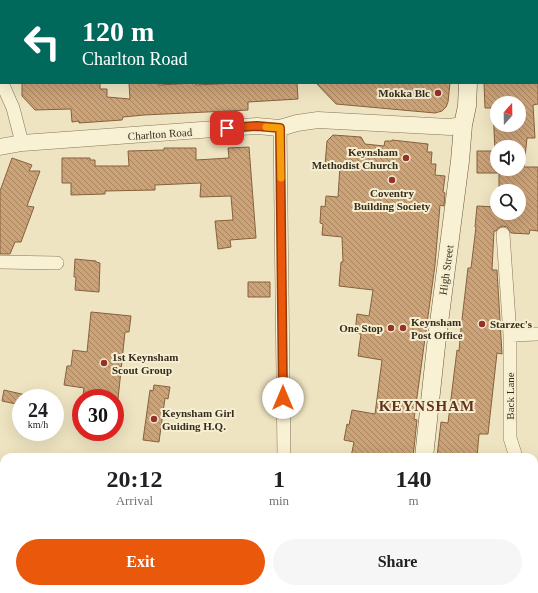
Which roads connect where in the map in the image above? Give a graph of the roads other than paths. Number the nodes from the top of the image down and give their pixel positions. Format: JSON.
{"nodes":[{"id":1,"x":2,"y":84,"type":"edge"},
{"id":2,"x":468,"y":84,"type":"edge"},
{"id":3,"x":463,"y":125,"type":"junction"},
{"id":4,"x":280,"y":128,"type":"junction"},
{"id":5,"x":22,"y":144,"type":"junction"},
{"id":6,"x":0,"y":147,"type":"edge"},
{"id":7,"x":502,"y":234,"type":"dead end"},
{"id":8,"x":0,"y":262,"type":"edge"},
{"id":9,"x":57,"y":264,"type":"dead end"},
{"id":10,"x":538,"y":334,"type":"edge"},
{"id":11,"x":510,"y":335,"type":"junction"},
{"id":12,"x":284,"y":453,"type":"edge"},
{"id":13,"x":424,"y":453,"type":"edge"},
{"id":14,"x":515,"y":453,"type":"edge"}],
"edges":[{"from":1,"to":5,"type":"street"},
{"from":2,"to":3,"type":"main road","name":"High Street"},
{"from":3,"to":4,"type":"street","name":"Charlton Road"},
{"from":3,"to":13,"type":"main road","name":"High Street"},
{"from":4,"to":5,"type":"street","name":"Charlton Road"},
{"from":4,"to":12,"type":"street"},
{"from":5,"to":6,"type":"street","name":"Charlton Road"},
{"from":7,"to":11,"type":"street","name":"Back Lane"},
{"from":8,"to":9,"type":"street"},
{"from":10,"to":11,"type":"street"},
{"from":11,"to":14,"type":"street","name":"Back Lane"}]}
